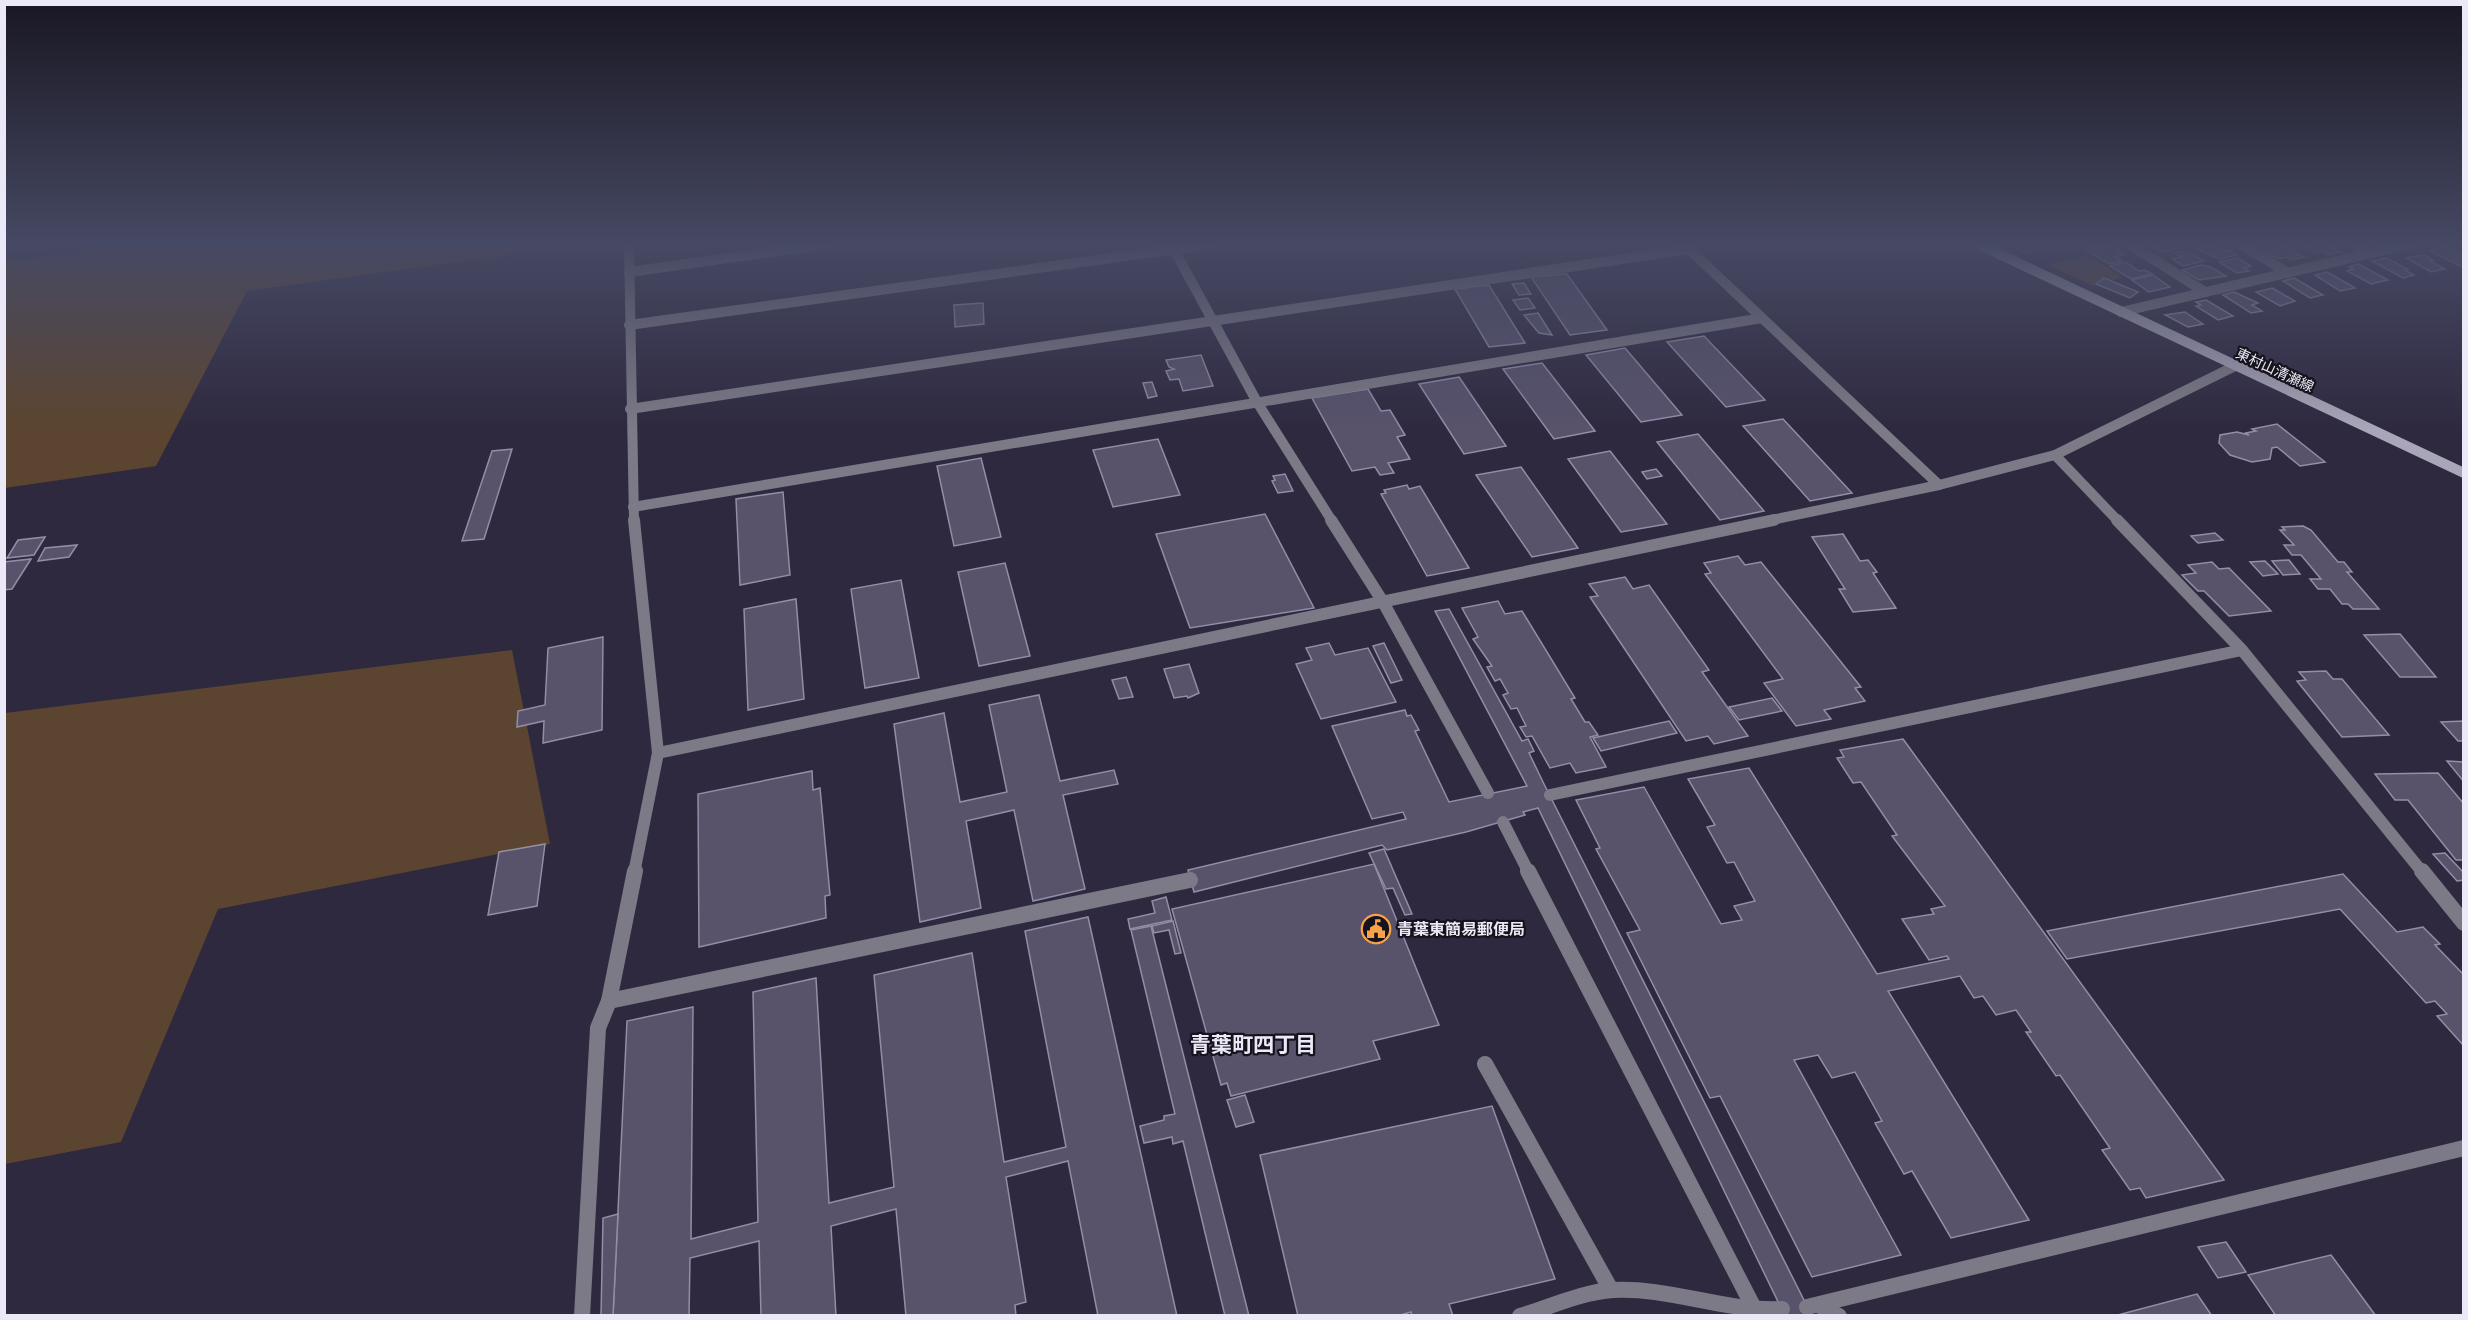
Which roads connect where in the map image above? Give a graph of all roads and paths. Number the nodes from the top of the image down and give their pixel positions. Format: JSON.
{"nodes":[{"id":1,"x":629,"y":306,"type":"edge"},
{"id":2,"x":764,"y":306,"type":"edge"},
{"id":3,"x":1204,"y":306,"type":"edge"},
{"id":4,"x":1314,"y":306,"type":"edge"},
{"id":5,"x":1749,"y":306,"type":"edge"},
{"id":6,"x":2107,"y":306,"type":"edge"},
{"id":7,"x":2148,"y":306,"type":"edge"},
{"id":8,"x":2121,"y":312,"type":"junction"},
{"id":9,"x":1762,"y":318,"type":"junction"},
{"id":10,"x":1212,"y":321,"type":"junction"},
{"id":11,"x":629,"y":325,"type":"junction"},
{"id":12,"x":2235,"y":366,"type":"junction"},
{"id":13,"x":1257,"y":402,"type":"junction"},
{"id":14,"x":630,"y":409,"type":"junction"},
{"id":15,"x":2055,"y":455,"type":"junction"},
{"id":16,"x":2462,"y":471,"type":"edge"},
{"id":17,"x":1939,"y":485,"type":"junction"},
{"id":18,"x":633,"y":507,"type":"junction"},
{"id":19,"x":1383,"y":602,"type":"junction"},
{"id":20,"x":2242,"y":650,"type":"junction"},
{"id":21,"x":658,"y":753,"type":"junction"},
{"id":22,"x":1488,"y":793,"type":"dead end"},
{"id":23,"x":1550,"y":795,"type":"dead end"},
{"id":24,"x":1503,"y":822,"type":"dead end"},
{"id":25,"x":1191,"y":880,"type":"dead end"},
{"id":26,"x":2463,"y":923,"type":"edge"},
{"id":27,"x":609,"y":1001,"type":"junction"},
{"id":28,"x":1485,"y":1064,"type":"dead end"},
{"id":29,"x":2463,"y":1148,"type":"edge"},
{"id":30,"x":1611,"y":1290,"type":"junction"},
{"id":31,"x":1782,"y":1310,"type":"dead end"},
{"id":32,"x":1756,"y":1312,"type":"junction"},
{"id":33,"x":582,"y":1316,"type":"edge"},
{"id":34,"x":1521,"y":1316,"type":"edge"},
{"id":35,"x":1839,"y":1316,"type":"edge"}],
"edges":[{"from":1,"to":11,"type":"street"},
{"from":2,"to":11,"type":"street"},
{"from":3,"to":10,"type":"street"},
{"from":4,"to":10,"type":"street"},
{"from":5,"to":9,"type":"street"},
{"from":6,"to":8,"type":"main road","name":"東村山清瀬線"},
{"from":7,"to":8,"type":"street"},
{"from":8,"to":12,"type":"main road","name":"東村山清瀬線"},
{"from":9,"to":13,"type":"street"},
{"from":9,"to":17,"type":"street"},
{"from":10,"to":13,"type":"street"},
{"from":10,"to":14,"type":"street"},
{"from":11,"to":14,"type":"street"},
{"from":12,"to":15,"type":"street"},
{"from":12,"to":16,"type":"main road","name":"東村山清瀬線"},
{"from":13,"to":18,"type":"street"},
{"from":13,"to":19,"type":"street"},
{"from":14,"to":18,"type":"street"},
{"from":15,"to":17,"type":"street"},
{"from":15,"to":20,"type":"street"},
{"from":17,"to":19,"type":"street"},
{"from":18,"to":21,"type":"street"},
{"from":19,"to":21,"type":"street"},
{"from":19,"to":22,"type":"street"},
{"from":20,"to":23,"type":"street"},
{"from":20,"to":26,"type":"street"},
{"from":21,"to":27,"type":"street"},
{"from":24,"to":32,"type":"street"},
{"from":25,"to":27,"type":"street"},
{"from":27,"to":33,"type":"street"},
{"from":28,"to":30,"type":"street"},
{"from":29,"to":35,"type":"street"},
{"from":30,"to":32,"type":"street"},
{"from":30,"to":34,"type":"street"},
{"from":31,"to":32,"type":"street"}]}
